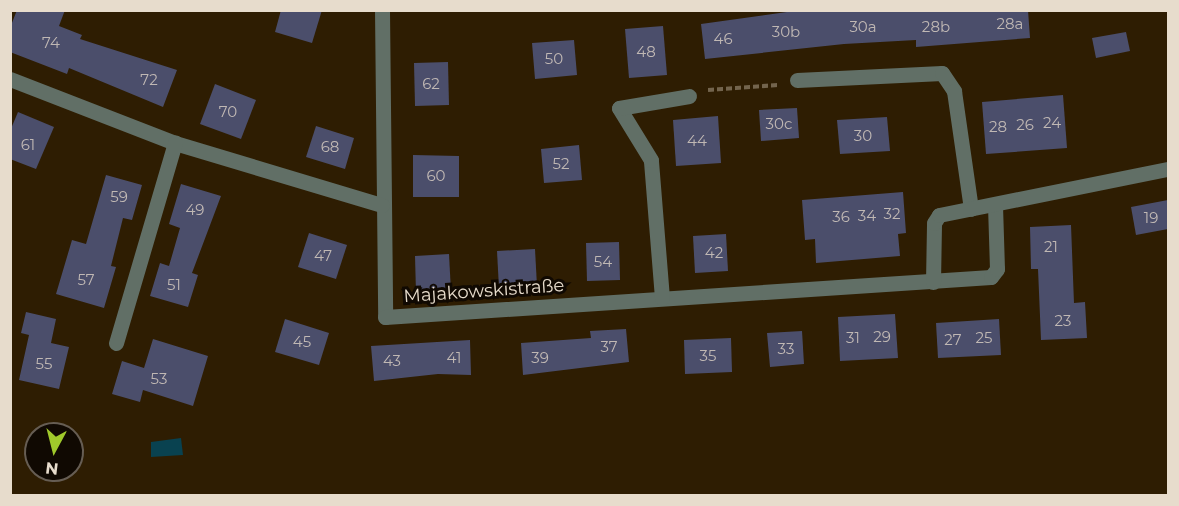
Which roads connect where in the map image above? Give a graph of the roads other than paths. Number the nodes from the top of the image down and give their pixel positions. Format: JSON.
{"nodes":[{"id":1,"x":382,"y":10,"type":"edge"},
{"id":2,"x":10,"y":79,"type":"edge"},
{"id":3,"x":797,"y":80,"type":"road end"},
{"id":4,"x":689,"y":96,"type":"road end"},
{"id":5,"x":175,"y":143,"type":"junction"},
{"id":6,"x":1168,"y":169,"type":"edge"},
{"id":7,"x":382,"y":206,"type":"junction"},
{"id":8,"x":995,"y":206,"type":"junction"},
{"id":9,"x":971,"y":209,"type":"junction"},
{"id":10,"x":933,"y":282,"type":"junction"},
{"id":11,"x":662,"y":298,"type":"junction"},
{"id":12,"x":116,"y":343,"type":"dead end"}],
"edges":[{"from":1,"to":7,"type":"street","name":"Majakowskistraße"},
{"from":2,"to":5,"type":"street"},
{"from":3,"to":9,"type":"street"},
{"from":4,"to":11,"type":"street"},
{"from":5,"to":7,"type":"street"},
{"from":5,"to":12,"type":"street"},
{"from":6,"to":8,"type":"street"},
{"from":7,"to":11,"type":"street","name":"Majakowskistraße"},
{"from":8,"to":9,"type":"street"},
{"from":8,"to":10,"type":"street","name":"Majakowskistraße"},
{"from":9,"to":10,"type":"street"},
{"from":10,"to":11,"type":"street","name":"Majakowskistraße"}]}
